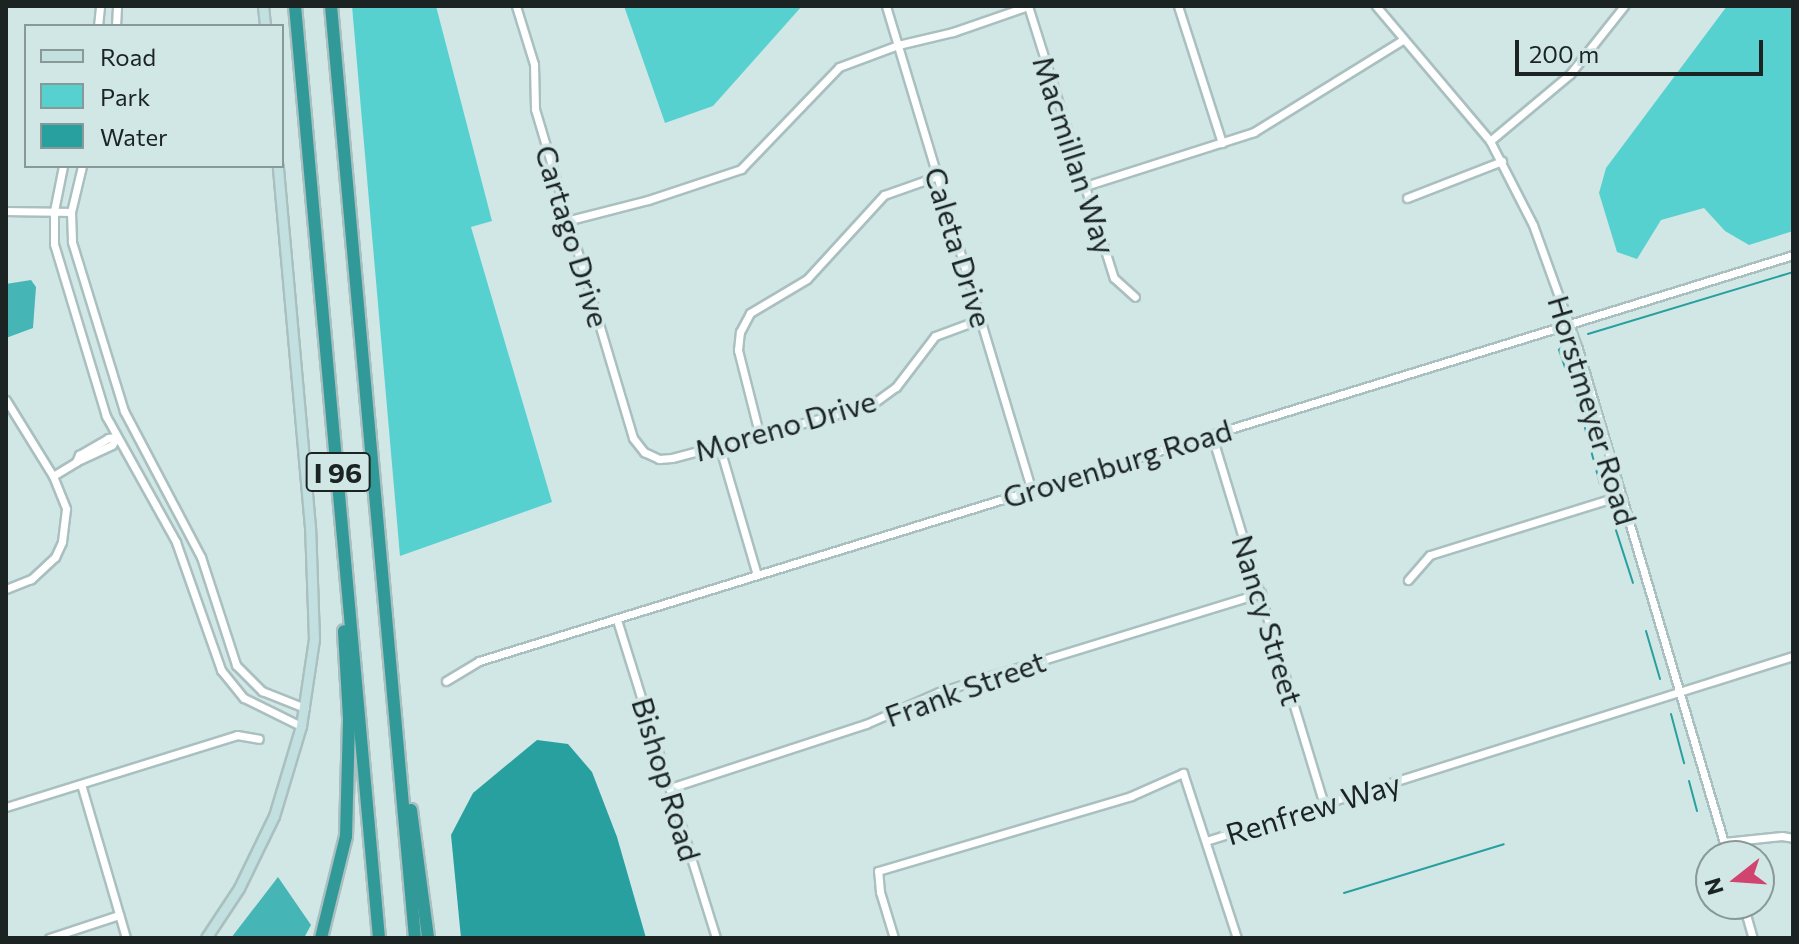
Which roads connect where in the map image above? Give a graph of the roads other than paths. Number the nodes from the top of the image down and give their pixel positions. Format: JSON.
{"nodes":[{"id":1,"x":295,"y":6,"type":"edge"},
{"id":2,"x":331,"y":6,"type":"edge"},
{"id":3,"x":516,"y":6,"type":"edge"},
{"id":4,"x":886,"y":6,"type":"edge"},
{"id":5,"x":1028,"y":6,"type":"edge"},
{"id":6,"x":1178,"y":6,"type":"edge"},
{"id":7,"x":1376,"y":6,"type":"edge"},
{"id":8,"x":1624,"y":6,"type":"edge"},
{"id":9,"x":1404,"y":39,"type":"junction"},
{"id":10,"x":898,"y":45,"type":"junction"},
{"id":11,"x":1490,"y":141,"type":"junction"},
{"id":12,"x":1222,"y":143,"type":"junction"},
{"id":13,"x":1502,"y":161,"type":"junction"},
{"id":14,"x":63,"y":168,"type":"edge"},
{"id":15,"x":82,"y":168,"type":"edge"},
{"id":16,"x":278,"y":168,"type":"edge"},
{"id":17,"x":938,"y":176,"type":"junction"},
{"id":18,"x":1085,"y":186,"type":"junction"},
{"id":19,"x":1407,"y":198,"type":"dead end"},
{"id":20,"x":6,"y":211,"type":"edge"},
{"id":21,"x":54,"y":211,"type":"junction"},
{"id":22,"x":71,"y":212,"type":"junction"},
{"id":23,"x":570,"y":220,"type":"junction"},
{"id":24,"x":1793,"y":255,"type":"edge"},
{"id":25,"x":1135,"y":297,"type":"dead end"},
{"id":26,"x":981,"y":319,"type":"junction"},
{"id":27,"x":1569,"y":324,"type":"junction"},
{"id":28,"x":6,"y":400,"type":"edge"},
{"id":29,"x":334,"y":436,"type":"junction"},
{"id":30,"x":1212,"y":436,"type":"junction"},
{"id":31,"x":117,"y":437,"type":"junction"},
{"id":32,"x":760,"y":437,"type":"junction"},
{"id":33,"x":719,"y":445,"type":"junction"},
{"id":34,"x":653,"y":458,"type":"joint"},
{"id":35,"x":53,"y":476,"type":"junction"},
{"id":36,"x":1031,"y":488,"type":"junction"},
{"id":37,"x":1620,"y":496,"type":"junction"},
{"id":38,"x":757,"y":575,"type":"junction"},
{"id":39,"x":1408,"y":580,"type":"dead end"},
{"id":40,"x":6,"y":589,"type":"edge"},
{"id":41,"x":1261,"y":593,"type":"junction"},
{"id":42,"x":617,"y":620,"type":"junction"},
{"id":43,"x":1793,"y":656,"type":"edge"},
{"id":44,"x":446,"y":681,"type":"dead end"},
{"id":45,"x":1681,"y":693,"type":"junction"},
{"id":46,"x":305,"y":708,"type":"junction"},
{"id":47,"x":301,"y":726,"type":"junction"},
{"id":48,"x":259,"y":739,"type":"dead end"},
{"id":49,"x":399,"y":766,"type":"junction"},
{"id":50,"x":81,"y":784,"type":"junction"},
{"id":51,"x":670,"y":788,"type":"junction"},
{"id":52,"x":1324,"y":804,"type":"junction"},
{"id":53,"x":6,"y":807,"type":"edge"},
{"id":54,"x":1793,"y":838,"type":"edge"},
{"id":55,"x":1723,"y":840,"type":"edge"},
{"id":56,"x":1743,"y":840,"type":"edge"},
{"id":57,"x":1206,"y":841,"type":"junction"},
{"id":58,"x":119,"y":915,"type":"junction"},
{"id":59,"x":49,"y":938,"type":"edge"},
{"id":60,"x":126,"y":938,"type":"edge"},
{"id":61,"x":206,"y":938,"type":"edge"},
{"id":62,"x":321,"y":938,"type":"edge"},
{"id":63,"x":379,"y":938,"type":"edge"},
{"id":64,"x":415,"y":938,"type":"edge"},
{"id":65,"x":428,"y":938,"type":"edge"},
{"id":66,"x":716,"y":938,"type":"edge"},
{"id":67,"x":894,"y":938,"type":"edge"},
{"id":68,"x":1237,"y":938,"type":"edge"}],
"edges":[{"from":1,"to":29,"type":"highway","number":"I 96"},
{"from":2,"to":49,"type":"highway","number":"I 96"},
{"from":3,"to":23,"type":"street","name":"Cartago Drive"},
{"from":4,"to":10,"type":"street","name":"Caleta Drive"},
{"from":5,"to":10,"type":"street"},
{"from":5,"to":18,"type":"street","name":"Macmillan Way"},
{"from":6,"to":12,"type":"street"},
{"from":7,"to":9,"type":"street","name":"Horstmeyer Road"},
{"from":8,"to":11,"type":"street"},
{"from":9,"to":11,"type":"street","name":"Horstmeyer Road"},
{"from":9,"to":12,"type":"street"},
{"from":10,"to":17,"type":"street","name":"Caleta Drive"},
{"from":10,"to":23,"type":"street"},
{"from":11,"to":13,"type":"street","name":"Horstmeyer Road"},
{"from":12,"to":18,"type":"street"},
{"from":13,"to":19,"type":"street"},
{"from":13,"to":27,"type":"street","name":"Horstmeyer Road"},
{"from":14,"to":21,"type":"street"},
{"from":15,"to":22,"type":"street"},
{"from":16,"to":46,"type":"street"},
{"from":17,"to":26,"type":"street","name":"Caleta Drive"},
{"from":17,"to":32,"type":"street"},
{"from":18,"to":25,"type":"street","name":"Macmillan Way"},
{"from":20,"to":21,"type":"street"},
{"from":21,"to":22,"type":"street"},
{"from":21,"to":31,"type":"street"},
{"from":22,"to":46,"type":"street"},
{"from":23,"to":34,"type":"street","name":"Cartago Drive"},
{"from":24,"to":27,"type":"street","name":"Grovenburg Road"},
{"from":26,"to":32,"type":"street","name":"Moreno Drive"},
{"from":26,"to":36,"type":"street","name":"Caleta Drive"},
{"from":27,"to":30,"type":"street","name":"Grovenburg Road"},
{"from":27,"to":37,"type":"street","name":"Horstmeyer Road"},
{"from":28,"to":35,"type":"street"},
{"from":29,"to":62,"type":"highway"},
{"from":29,"to":63,"type":"highway","number":"I 96"},
{"from":30,"to":36,"type":"street","name":"Grovenburg Road"},
{"from":30,"to":41,"type":"street","name":"Nancy Street"},
{"from":31,"to":35,"type":"street"},
{"from":31,"to":47,"type":"street"},
{"from":32,"to":33,"type":"street","name":"Moreno Drive"},
{"from":33,"to":34,"type":"street","name":"Moreno Drive"},
{"from":33,"to":38,"type":"street"},
{"from":35,"to":40,"type":"street"},
{"from":36,"to":38,"type":"street","name":"Grovenburg Road"},
{"from":37,"to":39,"type":"street"},
{"from":37,"to":45,"type":"street","name":"Horstmeyer Road"},
{"from":38,"to":42,"type":"street","name":"Grovenburg Road"},
{"from":41,"to":51,"type":"street","name":"Frank Street"},
{"from":41,"to":52,"type":"street","name":"Nancy Street"},
{"from":42,"to":44,"type":"street","name":"Grovenburg Road"},
{"from":42,"to":51,"type":"street","name":"Bishop Road"},
{"from":43,"to":45,"type":"street","name":"Renfrew Way"},
{"from":45,"to":52,"type":"street","name":"Renfrew Way"},
{"from":45,"to":55,"type":"street","name":"Horstmeyer Road"},
{"from":46,"to":47,"type":"street"},
{"from":47,"to":61,"type":"street"},
{"from":48,"to":50,"type":"street"},
{"from":49,"to":64,"type":"highway","number":"I 96"},
{"from":49,"to":65,"type":"highway"},
{"from":50,"to":53,"type":"street"},
{"from":50,"to":58,"type":"street"},
{"from":51,"to":66,"type":"street","name":"Bishop Road"},
{"from":52,"to":57,"type":"street","name":"Renfrew Way"},
{"from":54,"to":56,"type":"street"},
{"from":57,"to":67,"type":"street","name":"Renfrew Way"},
{"from":57,"to":68,"type":"street"},
{"from":58,"to":59,"type":"street"},
{"from":58,"to":60,"type":"street"}]}
